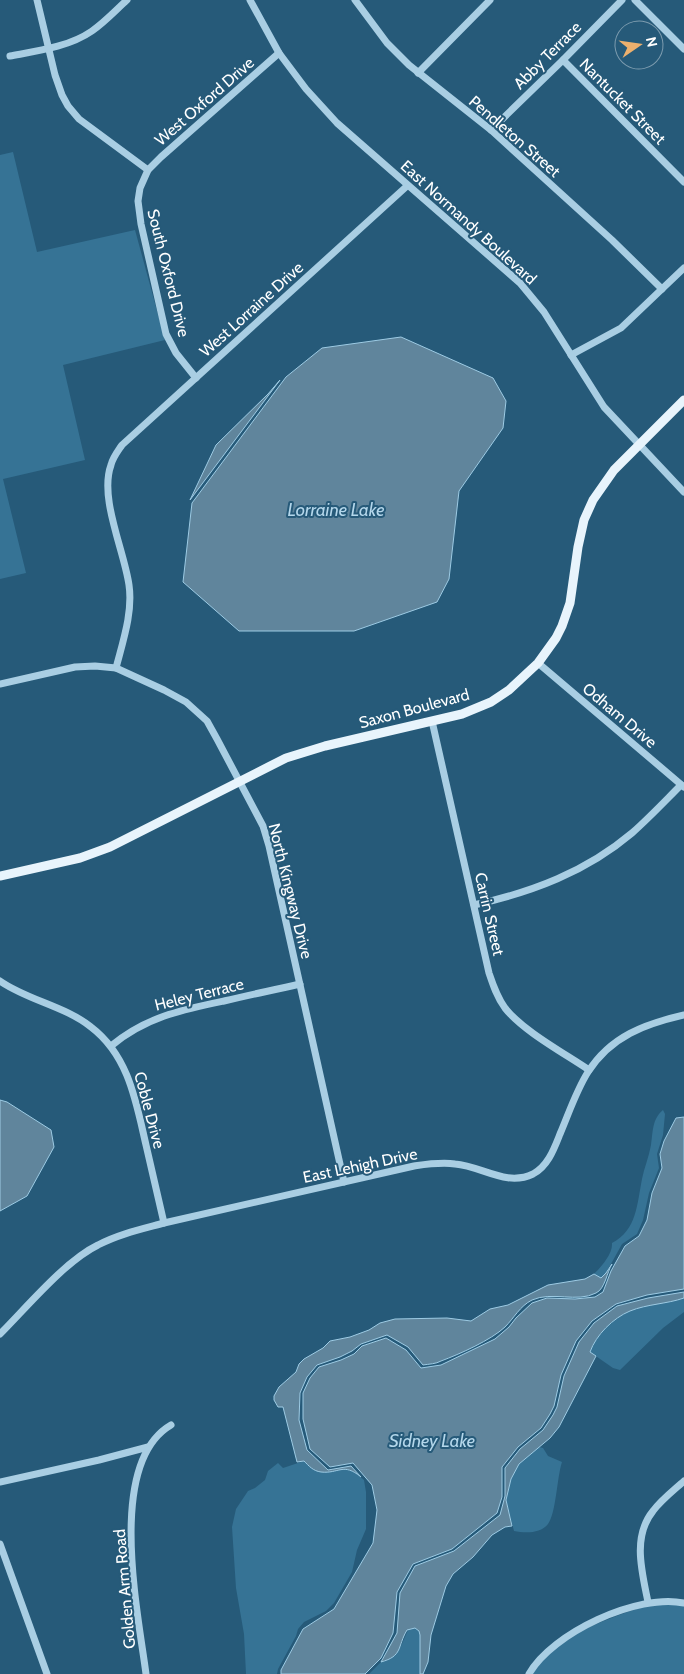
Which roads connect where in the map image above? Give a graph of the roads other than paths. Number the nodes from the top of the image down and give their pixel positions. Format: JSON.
{"nodes":[{"id":1,"x":38,"y":0,"type":"edge"},
{"id":2,"x":127,"y":0,"type":"edge"},
{"id":3,"x":250,"y":0,"type":"edge"},
{"id":4,"x":355,"y":0,"type":"edge"},
{"id":5,"x":622,"y":0,"type":"edge"},
{"id":6,"x":635,"y":0,"type":"edge"},
{"id":7,"x":485,"y":2,"type":"edge"},
{"id":8,"x":49,"y":48,"type":"junction"},
{"id":9,"x":684,"y":49,"type":"edge"},
{"id":10,"x":279,"y":53,"type":"junction"},
{"id":11,"x":10,"y":56,"type":"dead end"},
{"id":12,"x":563,"y":60,"type":"junction"},
{"id":13,"x":418,"y":73,"type":"junction"},
{"id":14,"x":491,"y":130,"type":"junction"},
{"id":15,"x":148,"y":170,"type":"junction"},
{"id":16,"x":684,"y":182,"type":"edge"},
{"id":17,"x":407,"y":186,"type":"junction"},
{"id":18,"x":684,"y":268,"type":"edge"},
{"id":19,"x":662,"y":289,"type":"junction"},
{"id":20,"x":571,"y":355,"type":"junction"},
{"id":21,"x":196,"y":378,"type":"junction"},
{"id":22,"x":684,"y":400,"type":"edge"},
{"id":23,"x":639,"y":445,"type":"junction"},
{"id":24,"x":684,"y":492,"type":"edge"},
{"id":25,"x":538,"y":663,"type":"junction"},
{"id":26,"x":116,"y":668,"type":"junction"},
{"id":27,"x":0,"y":684,"type":"edge"},
{"id":28,"x":432,"y":721,"type":"junction"},
{"id":29,"x":239,"y":780,"type":"junction"},
{"id":30,"x":683,"y":786,"type":"edge"},
{"id":31,"x":0,"y":876,"type":"edge"},
{"id":32,"x":474,"y":906,"type":"junction"},
{"id":33,"x":0,"y":981,"type":"edge"},
{"id":34,"x":300,"y":984,"type":"junction"},
{"id":35,"x":684,"y":1015,"type":"edge"},
{"id":36,"x":111,"y":1046,"type":"junction"},
{"id":37,"x":589,"y":1070,"type":"junction"},
{"id":38,"x":344,"y":1182,"type":"junction"},
{"id":39,"x":164,"y":1223,"type":"junction"},
{"id":40,"x":0,"y":1334,"type":"edge"},
{"id":41,"x":171,"y":1425,"type":"dead end"},
{"id":42,"x":148,"y":1447,"type":"junction"},
{"id":43,"x":684,"y":1481,"type":"edge"},
{"id":44,"x":0,"y":1482,"type":"edge"},
{"id":45,"x":0,"y":1544,"type":"edge"},
{"id":46,"x":648,"y":1602,"type":"junction"},
{"id":47,"x":684,"y":1603,"type":"edge"},
{"id":48,"x":47,"y":1674,"type":"edge"},
{"id":49,"x":146,"y":1674,"type":"edge"},
{"id":50,"x":529,"y":1674,"type":"edge"}],
"edges":[{"from":1,"to":8,"type":"street"},
{"from":2,"to":8,"type":"street"},
{"from":3,"to":10,"type":"street","name":"East Normandy Boulevard"},
{"from":4,"to":13,"type":"street","name":"Pendleton Street"},
{"from":5,"to":12,"type":"street","name":"Abby Terrace"},
{"from":6,"to":9,"type":"street"},
{"from":7,"to":13,"type":"street"},
{"from":8,"to":11,"type":"street"},
{"from":8,"to":15,"type":"street"},
{"from":10,"to":15,"type":"street","name":"West Oxford Drive"},
{"from":10,"to":17,"type":"street","name":"East Normandy Boulevard"},
{"from":12,"to":14,"type":"street","name":"Abby Terrace"},
{"from":12,"to":16,"type":"street","name":"Nantucket Street"},
{"from":13,"to":14,"type":"street","name":"Pendleton Street"},
{"from":14,"to":19,"type":"street","name":"Pendleton Street"},
{"from":15,"to":21,"type":"street","name":"South Oxford Drive"},
{"from":17,"to":20,"type":"street","name":"East Normandy Boulevard"},
{"from":17,"to":21,"type":"street","name":"West Lorraine Drive"},
{"from":18,"to":19,"type":"street"},
{"from":19,"to":20,"type":"street"},
{"from":20,"to":23,"type":"street","name":"East Normandy Boulevard"},
{"from":21,"to":26,"type":"street","name":"West Lorraine Drive"},
{"from":22,"to":23,"type":"main road","name":"Saxon Boulevard"},
{"from":23,"to":24,"type":"street","name":"East Normandy Boulevard"},
{"from":23,"to":25,"type":"main road","name":"Saxon Boulevard"},
{"from":25,"to":28,"type":"main road","name":"Saxon Boulevard"},
{"from":25,"to":30,"type":"street","name":"Odham Drive"},
{"from":26,"to":27,"type":"street"},
{"from":26,"to":29,"type":"street","name":"North Kingway Drive"},
{"from":28,"to":29,"type":"main road","name":"Saxon Boulevard"},
{"from":28,"to":32,"type":"street","name":"Carrin Street"},
{"from":29,"to":31,"type":"main road","name":"Saxon Boulevard"},
{"from":29,"to":34,"type":"street","name":"North Kingway Drive"},
{"from":30,"to":32,"type":"street"},
{"from":32,"to":37,"type":"street","name":"Carrin Street"},
{"from":33,"to":36,"type":"street","name":"Coble Drive"},
{"from":34,"to":36,"type":"street","name":"Heley Terrace"},
{"from":34,"to":38,"type":"street","name":"North Kingway Drive"},
{"from":35,"to":37,"type":"street","name":"East Lehigh Drive"},
{"from":36,"to":39,"type":"street","name":"Coble Drive"},
{"from":37,"to":38,"type":"street","name":"East Lehigh Drive"},
{"from":38,"to":39,"type":"street","name":"East Lehigh Drive"},
{"from":39,"to":40,"type":"street","name":"East Lehigh Drive"},
{"from":41,"to":42,"type":"street","name":"Golden Arm Road"},
{"from":42,"to":44,"type":"street"},
{"from":42,"to":49,"type":"street","name":"Golden Arm Road"},
{"from":43,"to":46,"type":"street"},
{"from":45,"to":48,"type":"street"},
{"from":46,"to":47,"type":"street"},
{"from":46,"to":50,"type":"street"}]}
